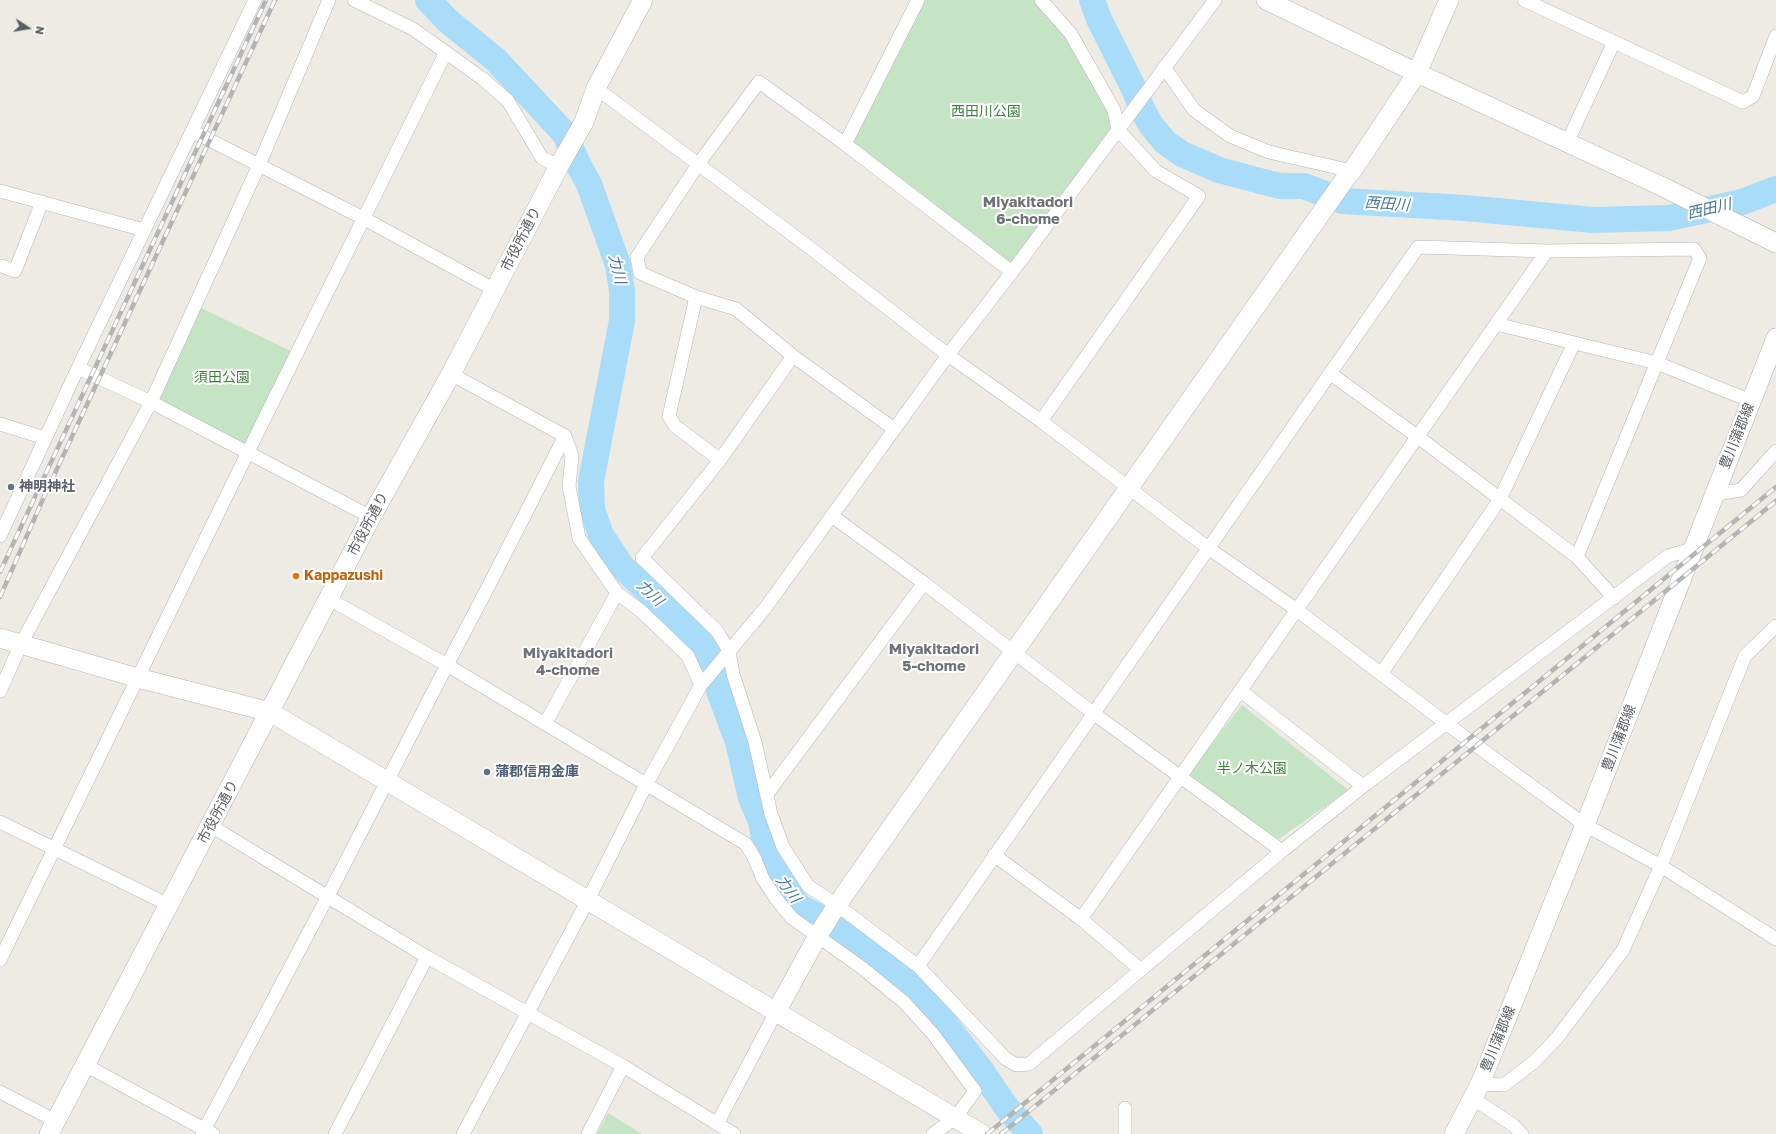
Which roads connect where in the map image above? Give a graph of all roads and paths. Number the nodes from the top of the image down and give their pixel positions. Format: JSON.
{"nodes":[{"id":1,"x":255,"y":0,"type":"edge"},
{"id":2,"x":329,"y":0,"type":"edge"},
{"id":3,"x":354,"y":0,"type":"edge"},
{"id":4,"x":643,"y":0,"type":"edge"},
{"id":5,"x":918,"y":0,"type":"edge"},
{"id":6,"x":1041,"y":0,"type":"edge"},
{"id":7,"x":1215,"y":0,"type":"edge"},
{"id":8,"x":1266,"y":0,"type":"edge"},
{"id":9,"x":1449,"y":0,"type":"edge"},
{"id":10,"x":1524,"y":0,"type":"edge"},
{"id":11,"x":1776,"y":36,"type":"edge"},
{"id":12,"x":1614,"y":42,"type":"junction"},
{"id":13,"x":446,"y":52,"type":"junction"},
{"id":14,"x":1165,"y":65,"type":"junction"},
{"id":15,"x":1417,"y":73,"type":"junction"},
{"id":16,"x":596,"y":88,"type":"junction"},
{"id":17,"x":1121,"y":127,"type":"junction"},
{"id":18,"x":192,"y":131,"type":"junction"},
{"id":19,"x":1567,"y":143,"type":"junction"},
{"id":20,"x":845,"y":144,"type":"junction"},
{"id":21,"x":699,"y":163,"type":"junction"},
{"id":22,"x":258,"y":164,"type":"junction"},
{"id":23,"x":559,"y":166,"type":"junction"},
{"id":24,"x":1348,"y":175,"type":"junction"},
{"id":25,"x":0,"y":191,"type":"edge"},
{"id":26,"x":42,"y":202,"type":"junction"},
{"id":27,"x":363,"y":218,"type":"junction"},
{"id":28,"x":144,"y":230,"type":"junction"},
{"id":29,"x":1776,"y":243,"type":"edge"},
{"id":30,"x":1547,"y":251,"type":"junction"},
{"id":31,"x":2,"y":266,"type":"dead end"},
{"id":32,"x":1012,"y":272,"type":"junction"},
{"id":33,"x":494,"y":290,"type":"junction"},
{"id":34,"x":696,"y":297,"type":"junction"},
{"id":35,"x":1496,"y":324,"type":"junction"},
{"id":36,"x":1776,"y":338,"type":"edge"},
{"id":37,"x":1574,"y":343,"type":"junction"},
{"id":38,"x":948,"y":355,"type":"junction"},
{"id":39,"x":793,"y":356,"type":"junction"},
{"id":40,"x":1657,"y":363,"type":"junction"},
{"id":41,"x":78,"y":368,"type":"junction"},
{"id":42,"x":451,"y":374,"type":"junction"},
{"id":43,"x":1331,"y":374,"type":"junction"},
{"id":44,"x":1751,"y":401,"type":"junction"},
{"id":45,"x":150,"y":402,"type":"junction"},
{"id":46,"x":1041,"y":421,"type":"junction"},
{"id":47,"x":0,"y":424,"type":"edge"},
{"id":48,"x":894,"y":429,"type":"junction"},
{"id":49,"x":565,"y":436,"type":"junction"},
{"id":50,"x":1418,"y":437,"type":"junction"},
{"id":51,"x":45,"y":438,"type":"junction"},
{"id":52,"x":248,"y":452,"type":"junction"},
{"id":53,"x":1776,"y":452,"type":"edge"},
{"id":54,"x":720,"y":460,"type":"junction"},
{"id":55,"x":1129,"y":488,"type":"junction"},
{"id":56,"x":1715,"y":494,"type":"junction"},
{"id":57,"x":1500,"y":499,"type":"junction"},
{"id":58,"x":832,"y":516,"type":"junction"},
{"id":59,"x":371,"y":517,"type":"junction"},
{"id":60,"x":0,"y":536,"type":"edge"},
{"id":61,"x":1208,"y":548,"type":"junction"},
{"id":62,"x":1692,"y":549,"type":"junction"},
{"id":63,"x":1577,"y":557,"type":"junction"},
{"id":64,"x":924,"y":583,"type":"junction"},
{"id":65,"x":617,"y":593,"type":"junction"},
{"id":66,"x":1614,"y":598,"type":"junction"},
{"id":67,"x":329,"y":599,"type":"junction"},
{"id":68,"x":1296,"y":610,"type":"junction"},
{"id":69,"x":1776,"y":626,"type":"edge"},
{"id":70,"x":0,"y":638,"type":"edge"},
{"id":71,"x":21,"y":644,"type":"junction"},
{"id":72,"x":1014,"y":652,"type":"junction"},
{"id":73,"x":727,"y":654,"type":"junction"},
{"id":74,"x":447,"y":665,"type":"junction"},
{"id":75,"x":1381,"y":674,"type":"junction"},
{"id":76,"x":138,"y":678,"type":"junction"},
{"id":77,"x":703,"y":683,"type":"junction"},
{"id":78,"x":0,"y":691,"type":"edge"},
{"id":79,"x":1241,"y":691,"type":"junction"},
{"id":80,"x":270,"y":712,"type":"junction"},
{"id":81,"x":1093,"y":713,"type":"junction"},
{"id":82,"x":545,"y":724,"type":"junction"},
{"id":83,"x":1447,"y":724,"type":"junction"},
{"id":84,"x":1180,"y":777,"type":"junction"},
{"id":85,"x":387,"y":782,"type":"junction"},
{"id":86,"x":646,"y":785,"type":"junction"},
{"id":87,"x":1363,"y":786,"type":"junction"},
{"id":88,"x":768,"y":794,"type":"junction"},
{"id":89,"x":0,"y":822,"type":"edge"},
{"id":90,"x":1585,"y":825,"type":"junction"},
{"id":91,"x":211,"y":826,"type":"junction"},
{"id":92,"x":55,"y":850,"type":"junction"},
{"id":93,"x":1282,"y":851,"type":"junction"},
{"id":94,"x":994,"y":856,"type":"junction"},
{"id":95,"x":1661,"y":866,"type":"junction"},
{"id":96,"x":328,"y":896,"type":"junction"},
{"id":97,"x":588,"y":900,"type":"junction"},
{"id":98,"x":169,"y":905,"type":"junction"},
{"id":99,"x":837,"y":905,"type":"junction"},
{"id":100,"x":1081,"y":919,"type":"junction"},
{"id":101,"x":819,"y":934,"type":"junction"},
{"id":102,"x":1776,"y":939,"type":"edge"},
{"id":103,"x":428,"y":957,"type":"junction"},
{"id":104,"x":0,"y":960,"type":"edge"},
{"id":105,"x":918,"y":966,"type":"junction"},
{"id":106,"x":1140,"y":969,"type":"junction"},
{"id":107,"x":776,"y":1012,"type":"junction"},
{"id":108,"x":528,"y":1013,"type":"junction"},
{"id":109,"x":85,"y":1066,"type":"junction"},
{"id":110,"x":623,"y":1066,"type":"junction"},
{"id":111,"x":1476,"y":1091,"type":"junction"},
{"id":112,"x":0,"y":1092,"type":"edge"},
{"id":113,"x":1125,"y":1108,"type":"dead end"},
{"id":114,"x":955,"y":1118,"type":"junction"},
{"id":115,"x":717,"y":1124,"type":"junction"},
{"id":116,"x":52,"y":1128,"type":"edge"},
{"id":117,"x":206,"y":1132,"type":"edge"},
{"id":118,"x":335,"y":1134,"type":"edge"},
{"id":119,"x":463,"y":1134,"type":"edge"},
{"id":120,"x":588,"y":1134,"type":"edge"},
{"id":121,"x":734,"y":1134,"type":"edge"},
{"id":122,"x":933,"y":1134,"type":"edge"},
{"id":123,"x":982,"y":1134,"type":"edge"},
{"id":124,"x":1125,"y":1134,"type":"edge"},
{"id":125,"x":1454,"y":1134,"type":"edge"},
{"id":126,"x":1522,"y":1134,"type":"edge"}],
"edges":[{"from":1,"to":18,"type":"street"},
{"from":2,"to":22,"type":"street"},
{"from":3,"to":13,"type":"street"},
{"from":4,"to":16,"type":"street","name":"市役所通り"},
{"from":5,"to":20,"type":"street"},
{"from":6,"to":17,"type":"street"},
{"from":7,"to":14,"type":"street"},
{"from":8,"to":15,"type":"street"},
{"from":9,"to":15,"type":"street"},
{"from":10,"to":12,"type":"street"},
{"from":11,"to":12,"type":"street"},
{"from":12,"to":19,"type":"street"},
{"from":13,"to":23,"type":"street"},
{"from":13,"to":27,"type":"street"},
{"from":14,"to":17,"type":"street"},
{"from":14,"to":24,"type":"street"},
{"from":15,"to":19,"type":"street"},
{"from":15,"to":24,"type":"street"},
{"from":16,"to":21,"type":"street"},
{"from":16,"to":23,"type":"street","name":"市役所通り"},
{"from":17,"to":32,"type":"street"},
{"from":17,"to":46,"type":"street"},
{"from":18,"to":22,"type":"street"},
{"from":18,"to":28,"type":"street"},
{"from":19,"to":29,"type":"street"},
{"from":20,"to":21,"type":"street"},
{"from":20,"to":32,"type":"street"},
{"from":21,"to":34,"type":"street"},
{"from":21,"to":38,"type":"street"},
{"from":22,"to":27,"type":"street"},
{"from":22,"to":45,"type":"street"},
{"from":23,"to":33,"type":"street","name":"市役所通り"},
{"from":24,"to":55,"type":"street"},
{"from":25,"to":26,"type":"street"},
{"from":26,"to":28,"type":"street"},
{"from":26,"to":31,"type":"street"},
{"from":27,"to":33,"type":"street"},
{"from":27,"to":52,"type":"street"},
{"from":28,"to":41,"type":"street"},
{"from":30,"to":35,"type":"street"},
{"from":30,"to":40,"type":"street"},
{"from":30,"to":43,"type":"street"},
{"from":32,"to":38,"type":"street"},
{"from":33,"to":42,"type":"street","name":"市役所通り"},
{"from":34,"to":39,"type":"street"},
{"from":34,"to":54,"type":"street"},
{"from":35,"to":37,"type":"street"},
{"from":35,"to":50,"type":"street"},
{"from":36,"to":44,"type":"street","name":"豊川蒲郡線"},
{"from":37,"to":40,"type":"street"},
{"from":37,"to":57,"type":"street"},
{"from":38,"to":46,"type":"street"},
{"from":38,"to":48,"type":"street"},
{"from":39,"to":48,"type":"street"},
{"from":39,"to":54,"type":"street"},
{"from":40,"to":44,"type":"street"},
{"from":40,"to":63,"type":"street"},
{"from":41,"to":45,"type":"street"},
{"from":41,"to":51,"type":"street"},
{"from":42,"to":49,"type":"street"},
{"from":42,"to":59,"type":"street","name":"市役所通り"},
{"from":43,"to":50,"type":"street"},
{"from":43,"to":61,"type":"street"},
{"from":44,"to":56,"type":"street","name":"豊川蒲郡線"},
{"from":45,"to":52,"type":"street"},
{"from":45,"to":71,"type":"street"},
{"from":46,"to":55,"type":"street"},
{"from":47,"to":51,"type":"street"},
{"from":48,"to":58,"type":"street"},
{"from":49,"to":65,"type":"street"},
{"from":49,"to":74,"type":"street"},
{"from":50,"to":57,"type":"street"},
{"from":50,"to":68,"type":"street"},
{"from":51,"to":60,"type":"street"},
{"from":52,"to":59,"type":"street"},
{"from":52,"to":76,"type":"street"},
{"from":53,"to":56,"type":"street"},
{"from":54,"to":73,"type":"street"},
{"from":55,"to":61,"type":"street"},
{"from":55,"to":72,"type":"street"},
{"from":56,"to":62,"type":"street","name":"豊川蒲郡線"},
{"from":57,"to":63,"type":"street"},
{"from":57,"to":75,"type":"street"},
{"from":58,"to":64,"type":"street"},
{"from":58,"to":73,"type":"street"},
{"from":59,"to":67,"type":"street","name":"市役所通り"},
{"from":61,"to":68,"type":"street"},
{"from":61,"to":81,"type":"street"},
{"from":62,"to":66,"type":"street"},
{"from":62,"to":90,"type":"street","name":"豊川蒲郡線"},
{"from":63,"to":66,"type":"street"},
{"from":64,"to":72,"type":"street"},
{"from":64,"to":88,"type":"street"},
{"from":65,"to":77,"type":"street"},
{"from":65,"to":82,"type":"street"},
{"from":66,"to":83,"type":"street"},
{"from":67,"to":74,"type":"street"},
{"from":67,"to":80,"type":"street","name":"市役所通り"},
{"from":68,"to":75,"type":"street"},
{"from":68,"to":79,"type":"street"},
{"from":69,"to":95,"type":"street"},
{"from":70,"to":71,"type":"street"},
{"from":71,"to":76,"type":"street"},
{"from":71,"to":78,"type":"street"},
{"from":72,"to":81,"type":"street"},
{"from":72,"to":99,"type":"street"},
{"from":73,"to":77,"type":"street"},
{"from":73,"to":88,"type":"street"},
{"from":74,"to":82,"type":"street"},
{"from":74,"to":85,"type":"street"},
{"from":75,"to":83,"type":"street"},
{"from":76,"to":80,"type":"street"},
{"from":76,"to":92,"type":"street"},
{"from":77,"to":86,"type":"street"},
{"from":79,"to":84,"type":"street"},
{"from":79,"to":87,"type":"street"},
{"from":80,"to":85,"type":"street"},
{"from":80,"to":91,"type":"street","name":"市役所通り"},
{"from":81,"to":84,"type":"street"},
{"from":81,"to":94,"type":"street"},
{"from":82,"to":86,"type":"street"},
{"from":83,"to":87,"type":"street"},
{"from":83,"to":90,"type":"street"},
{"from":84,"to":93,"type":"street"},
{"from":84,"to":100,"type":"street"},
{"from":85,"to":96,"type":"street"},
{"from":85,"to":97,"type":"street"},
{"from":86,"to":97,"type":"street"},
{"from":86,"to":101,"type":"street"},
{"from":87,"to":93,"type":"street"},
{"from":88,"to":99,"type":"street"},
{"from":89,"to":92,"type":"street"},
{"from":90,"to":95,"type":"street"},
{"from":90,"to":111,"type":"street","name":"豊川蒲郡線"},
{"from":91,"to":96,"type":"street"},
{"from":91,"to":98,"type":"street","name":"市役所通り"},
{"from":92,"to":98,"type":"street"},
{"from":92,"to":104,"type":"street"},
{"from":93,"to":106,"type":"street"},
{"from":94,"to":100,"type":"street"},
{"from":94,"to":105,"type":"street"},
{"from":95,"to":102,"type":"street"},
{"from":95,"to":111,"type":"street"},
{"from":96,"to":103,"type":"street"},
{"from":96,"to":117,"type":"street"},
{"from":97,"to":107,"type":"street"},
{"from":97,"to":108,"type":"street"},
{"from":98,"to":109,"type":"street","name":"市役所通り"},
{"from":99,"to":101,"type":"street"},
{"from":99,"to":105,"type":"street"},
{"from":100,"to":106,"type":"street"},
{"from":101,"to":107,"type":"street"},
{"from":101,"to":114,"type":"street"},
{"from":103,"to":108,"type":"street"},
{"from":103,"to":118,"type":"street"},
{"from":105,"to":106,"type":"street"},
{"from":107,"to":114,"type":"street"},
{"from":107,"to":115,"type":"street"},
{"from":108,"to":110,"type":"street"},
{"from":108,"to":119,"type":"street"},
{"from":109,"to":116,"type":"street","name":"市役所通り"},
{"from":109,"to":117,"type":"street"},
{"from":110,"to":115,"type":"street"},
{"from":110,"to":120,"type":"street"},
{"from":111,"to":125,"type":"street","name":"豊川蒲郡線"},
{"from":111,"to":126,"type":"street"},
{"from":112,"to":116,"type":"street"},
{"from":113,"to":124,"type":"street"},
{"from":114,"to":122,"type":"street"},
{"from":114,"to":123,"type":"street"},
{"from":115,"to":121,"type":"street"}]}
